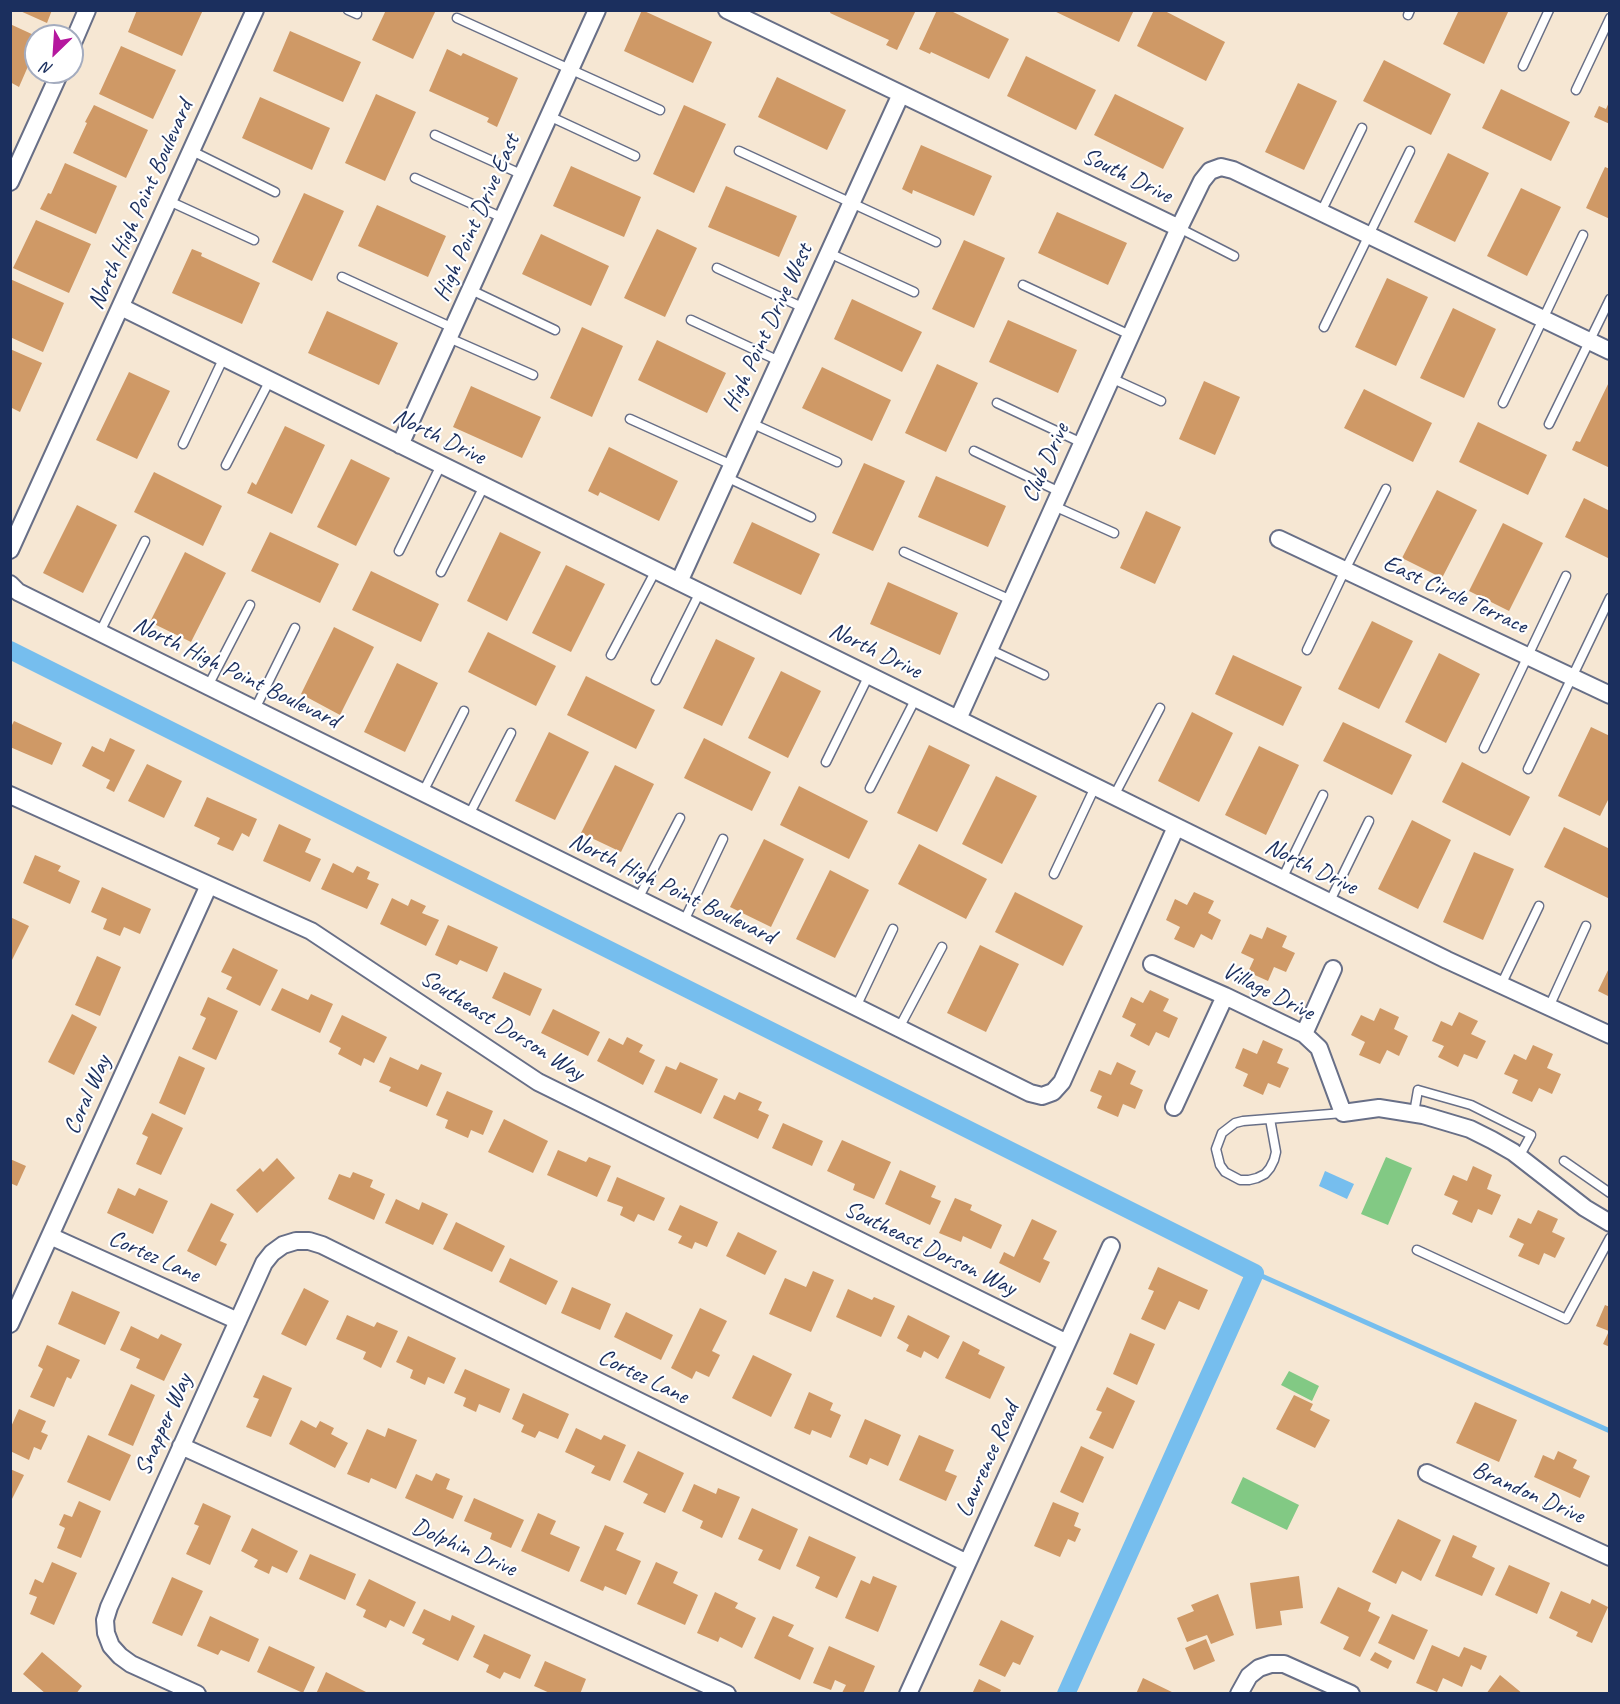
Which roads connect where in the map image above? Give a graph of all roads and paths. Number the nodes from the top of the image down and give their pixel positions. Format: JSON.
{"nodes":[{"id":1,"x":87,"y":10,"type":"edge"},
{"id":2,"x":255,"y":10,"type":"edge"},
{"id":3,"x":597,"y":10,"type":"edge"},
{"id":4,"x":726,"y":10,"type":"edge"},
{"id":5,"x":1550,"y":10,"type":"edge"},
{"id":6,"x":457,"y":18,"type":"dead end"},
{"id":7,"x":1610,"y":18,"type":"edge"},
{"id":8,"x":81,"y":24,"type":"edge"},
{"id":9,"x":1523,"y":66,"type":"dead end"},
{"id":10,"x":571,"y":70,"type":"junction"},
{"id":11,"x":55,"y":84,"type":"edge"},
{"id":12,"x":1576,"y":90,"type":"dead end"},
{"id":13,"x":901,"y":94,"type":"junction"},
{"id":14,"x":660,"y":110,"type":"dead end"},
{"id":15,"x":549,"y":116,"type":"junction"},
{"id":16,"x":1362,"y":128,"type":"dead end"},
{"id":17,"x":435,"y":135,"type":"dead end"},
{"id":18,"x":1410,"y":150,"type":"dead end"},
{"id":19,"x":192,"y":151,"type":"junction"},
{"id":20,"x":739,"y":151,"type":"dead end"},
{"id":21,"x":635,"y":156,"type":"dead end"},
{"id":22,"x":523,"y":175,"type":"junction"},
{"id":23,"x":415,"y":178,"type":"dead end"},
{"id":24,"x":10,"y":182,"type":"edge"},
{"id":25,"x":275,"y":192,"type":"dead end"},
{"id":26,"x":169,"y":201,"type":"junction"},
{"id":27,"x":851,"y":203,"type":"junction"},
{"id":28,"x":1321,"y":212,"type":"junction"},
{"id":29,"x":503,"y":218,"type":"junction"},
{"id":30,"x":1179,"y":228,"type":"junction"},
{"id":31,"x":1369,"y":235,"type":"junction"},
{"id":32,"x":1582,"y":235,"type":"dead end"},
{"id":33,"x":254,"y":240,"type":"dead end"},
{"id":34,"x":936,"y":242,"type":"dead end"},
{"id":35,"x":829,"y":253,"type":"junction"},
{"id":36,"x":1234,"y":256,"type":"dead end"},
{"id":37,"x":717,"y":268,"type":"dead end"},
{"id":38,"x":342,"y":277,"type":"dead end"},
{"id":39,"x":1023,"y":285,"type":"dead end"},
{"id":40,"x":471,"y":290,"type":"junction"},
{"id":41,"x":914,"y":292,"type":"dead end"},
{"id":42,"x":1610,"y":299,"type":"edge"},
{"id":43,"x":121,"y":307,"type":"junction"},
{"id":44,"x":804,"y":308,"type":"junction"},
{"id":45,"x":1543,"y":319,"type":"junction"},
{"id":46,"x":691,"y":320,"type":"dead end"},
{"id":47,"x":1324,"y":327,"type":"dead end"},
{"id":48,"x":555,"y":330,"type":"dead end"},
{"id":49,"x":451,"y":333,"type":"junction"},
{"id":50,"x":1130,"y":335,"type":"junction"},
{"id":51,"x":1589,"y":341,"type":"junction"},
{"id":52,"x":1610,"y":351,"type":"edge"},
{"id":53,"x":224,"y":357,"type":"junction"},
{"id":54,"x":779,"y":361,"type":"junction"},
{"id":55,"x":533,"y":375,"type":"dead end"},
{"id":56,"x":1111,"y":378,"type":"junction"},
{"id":57,"x":270,"y":380,"type":"junction"},
{"id":58,"x":1161,"y":401,"type":"dead end"},
{"id":59,"x":996,"y":403,"type":"dead end"},
{"id":60,"x":1503,"y":403,"type":"dead end"},
{"id":61,"x":630,"y":419,"type":"dead end"},
{"id":62,"x":751,"y":423,"type":"junction"},
{"id":63,"x":1550,"y":424,"type":"dead end"},
{"id":64,"x":1082,"y":443,"type":"junction"},
{"id":65,"x":183,"y":444,"type":"dead end"},
{"id":66,"x":400,"y":445,"type":"junction"},
{"id":67,"x":974,"y":451,"type":"dead end"},
{"id":68,"x":837,"y":462,"type":"dead end"},
{"id":69,"x":226,"y":465,"type":"dead end"},
{"id":70,"x":441,"y":465,"type":"junction"},
{"id":71,"x":729,"y":471,"type":"junction"},
{"id":72,"x":484,"y":486,"type":"junction"},
{"id":73,"x":1386,"y":489,"type":"dead end"},
{"id":74,"x":1057,"y":499,"type":"junction"},
{"id":75,"x":811,"y":517,"type":"dead end"},
{"id":76,"x":1114,"y":533,"type":"dead end"},
{"id":77,"x":1279,"y":539,"type":"dead end"},
{"id":78,"x":145,"y":541,"type":"dead end"},
{"id":79,"x":10,"y":550,"type":"edge"},
{"id":80,"x":399,"y":551,"type":"dead end"},
{"id":81,"x":904,"y":552,"type":"dead end"},
{"id":82,"x":656,"y":570,"type":"junction"},
{"id":83,"x":1345,"y":570,"type":"junction"},
{"id":84,"x":441,"y":572,"type":"dead end"},
{"id":85,"x":1566,"y":576,"type":"dead end"},
{"id":86,"x":679,"y":582,"type":"junction"},
{"id":87,"x":10,"y":584,"type":"edge"},
{"id":88,"x":700,"y":592,"type":"junction"},
{"id":89,"x":1610,"y":598,"type":"edge"},
{"id":90,"x":1011,"y":600,"type":"junction"},
{"id":91,"x":250,"y":605,"type":"dead end"},
{"id":92,"x":294,"y":628,"type":"dead end"},
{"id":93,"x":100,"y":632,"type":"junction"},
{"id":94,"x":989,"y":649,"type":"junction"},
{"id":95,"x":1307,"y":651,"type":"dead end"},
{"id":96,"x":611,"y":656,"type":"dead end"},
{"id":97,"x":1528,"y":656,"type":"junction"},
{"id":98,"x":869,"y":675,"type":"junction"},
{"id":99,"x":1044,"y":675,"type":"dead end"},
{"id":100,"x":1572,"y":677,"type":"junction"},
{"id":101,"x":656,"y":680,"type":"dead end"},
{"id":102,"x":208,"y":686,"type":"junction"},
{"id":103,"x":1610,"y":695,"type":"edge"},
{"id":104,"x":916,"y":698,"type":"junction"},
{"id":105,"x":1160,"y":708,"type":"dead end"},
{"id":106,"x":255,"y":709,"type":"junction"},
{"id":107,"x":464,"y":711,"type":"dead end"},
{"id":108,"x":958,"y":718,"type":"junction"},
{"id":109,"x":511,"y":733,"type":"dead end"},
{"id":110,"x":1484,"y":748,"type":"dead end"},
{"id":111,"x":826,"y":762,"type":"dead end"},
{"id":112,"x":1528,"y":769,"type":"dead end"},
{"id":113,"x":1095,"y":787,"type":"junction"},
{"id":114,"x":870,"y":788,"type":"dead end"},
{"id":115,"x":423,"y":792,"type":"junction"},
{"id":116,"x":1323,"y":795,"type":"dead end"},
{"id":117,"x":1114,"y":796,"type":"junction"},
{"id":118,"x":12,"y":801,"type":"edge"},
{"id":119,"x":469,"y":815,"type":"junction"},
{"id":120,"x":680,"y":818,"type":"dead end"},
{"id":121,"x":1369,"y":821,"type":"dead end"},
{"id":122,"x":1176,"y":827,"type":"junction"},
{"id":123,"x":723,"y":839,"type":"dead end"},
{"id":124,"x":1054,"y":874,"type":"dead end"},
{"id":125,"x":1282,"y":879,"type":"junction"},
{"id":126,"x":209,"y":885,"type":"junction"},
{"id":127,"x":638,"y":899,"type":"junction"},
{"id":128,"x":1329,"y":903,"type":"junction"},
{"id":129,"x":1539,"y":906,"type":"dead end"},
{"id":130,"x":684,"y":921,"type":"junction"},
{"id":131,"x":1586,"y":926,"type":"dead end"},
{"id":132,"x":892,"y":929,"type":"dead end"},
{"id":133,"x":942,"y":947,"type":"dead end"},
{"id":134,"x":1152,"y":964,"type":"dead end"},
{"id":135,"x":1334,"y":969,"type":"dead end"},
{"id":136,"x":1501,"y":985,"type":"junction"},
{"id":137,"x":1226,"y":996,"type":"junction"},
{"id":138,"x":856,"y":1007,"type":"junction"},
{"id":139,"x":1549,"y":1007,"type":"junction"},
{"id":140,"x":899,"y":1028,"type":"junction"},
{"id":141,"x":1304,"y":1034,"type":"junction"},
{"id":142,"x":1610,"y":1035,"type":"edge"},
{"id":143,"x":1174,"y":1107,"type":"dead end"},
{"id":144,"x":1342,"y":1113,"type":"junction"},
{"id":145,"x":1414,"y":1113,"type":"junction"},
{"id":146,"x":1270,"y":1119,"type":"junction"},
{"id":147,"x":1519,"y":1157,"type":"junction"},
{"id":148,"x":1564,"y":1161,"type":"dead end"},
{"id":149,"x":1610,"y":1193,"type":"edge"},
{"id":150,"x":1610,"y":1223,"type":"edge"},
{"id":151,"x":50,"y":1236,"type":"junction"},
{"id":152,"x":1610,"y":1238,"type":"edge"},
{"id":153,"x":296,"y":1241,"type":"joint"},
{"id":154,"x":1111,"y":1246,"type":"dead end"},
{"id":155,"x":1417,"y":1250,"type":"dead end"},
{"id":156,"x":1606,"y":1254,"type":"edge"},
{"id":157,"x":238,"y":1321,"type":"junction"},
{"id":158,"x":10,"y":1324,"type":"edge"},
{"id":159,"x":1067,"y":1343,"type":"junction"},
{"id":160,"x":181,"y":1446,"type":"junction"},
{"id":161,"x":1427,"y":1473,"type":"dead end"},
{"id":162,"x":1610,"y":1557,"type":"edge"},
{"id":163,"x":967,"y":1563,"type":"junction"},
{"id":164,"x":197,"y":1694,"type":"edge"},
{"id":165,"x":727,"y":1694,"type":"edge"},
{"id":166,"x":908,"y":1694,"type":"edge"},
{"id":167,"x":1239,"y":1694,"type":"edge"},
{"id":168,"x":1351,"y":1694,"type":"edge"}],
"edges":[{"from":1,"to":8,"type":"street"},
{"from":2,"to":19,"type":"street","name":"North High Point Boulevard"},
{"from":3,"to":10,"type":"street","name":"High Point Drive East"},
{"from":4,"to":13,"type":"street","name":"South Drive"},
{"from":5,"to":9,"type":"lane"},
{"from":6,"to":10,"type":"lane"},
{"from":7,"to":12,"type":"lane"},
{"from":10,"to":14,"type":"lane"},
{"from":10,"to":15,"type":"street","name":"High Point Drive East"},
{"from":11,"to":24,"type":"street"},
{"from":13,"to":27,"type":"street","name":"High Point Drive West"},
{"from":13,"to":30,"type":"street","name":"South Drive"},
{"from":15,"to":21,"type":"lane"},
{"from":15,"to":22,"type":"street","name":"High Point Drive East"},
{"from":16,"to":28,"type":"lane"},
{"from":17,"to":22,"type":"lane"},
{"from":18,"to":31,"type":"lane"},
{"from":19,"to":25,"type":"lane"},
{"from":19,"to":26,"type":"street","name":"North High Point Boulevard"},
{"from":20,"to":27,"type":"lane"},
{"from":22,"to":29,"type":"street","name":"High Point Drive East"},
{"from":23,"to":29,"type":"lane"},
{"from":26,"to":33,"type":"lane"},
{"from":26,"to":43,"type":"street","name":"North High Point Boulevard"},
{"from":27,"to":34,"type":"lane"},
{"from":27,"to":35,"type":"street","name":"High Point Drive West"},
{"from":28,"to":30,"type":"street","name":"South Drive"},
{"from":28,"to":31,"type":"street","name":"South Drive"},
{"from":29,"to":40,"type":"street","name":"High Point Drive East"},
{"from":30,"to":36,"type":"lane"},
{"from":30,"to":50,"type":"street","name":"Club Drive"},
{"from":31,"to":45,"type":"street","name":"South Drive"},
{"from":31,"to":47,"type":"lane"},
{"from":32,"to":45,"type":"lane"},
{"from":35,"to":41,"type":"lane"},
{"from":35,"to":44,"type":"street","name":"High Point Drive West"},
{"from":37,"to":44,"type":"lane"},
{"from":38,"to":49,"type":"lane"},
{"from":39,"to":50,"type":"lane"},
{"from":40,"to":48,"type":"lane"},
{"from":40,"to":49,"type":"street","name":"High Point Drive East"},
{"from":42,"to":51,"type":"lane"},
{"from":43,"to":53,"type":"street","name":"North Drive"},
{"from":43,"to":79,"type":"street","name":"North High Point Boulevard"},
{"from":44,"to":54,"type":"street","name":"High Point Drive West"},
{"from":45,"to":51,"type":"street","name":"South Drive"},
{"from":45,"to":60,"type":"lane"},
{"from":46,"to":54,"type":"lane"},
{"from":49,"to":55,"type":"lane"},
{"from":49,"to":66,"type":"street","name":"High Point Drive East"},
{"from":50,"to":56,"type":"street","name":"Club Drive"},
{"from":51,"to":52,"type":"street","name":"South Drive"},
{"from":51,"to":63,"type":"lane"},
{"from":53,"to":57,"type":"street","name":"North Drive"},
{"from":53,"to":65,"type":"lane"},
{"from":54,"to":62,"type":"street","name":"High Point Drive West"},
{"from":56,"to":58,"type":"lane"},
{"from":56,"to":64,"type":"street","name":"Club Drive"},
{"from":57,"to":66,"type":"street","name":"North Drive"},
{"from":57,"to":69,"type":"lane"},
{"from":59,"to":64,"type":"lane"},
{"from":61,"to":71,"type":"lane"},
{"from":62,"to":68,"type":"lane"},
{"from":62,"to":71,"type":"street","name":"High Point Drive West"},
{"from":64,"to":74,"type":"street","name":"Club Drive"},
{"from":66,"to":70,"type":"street","name":"North Drive"},
{"from":67,"to":74,"type":"lane"},
{"from":70,"to":72,"type":"street","name":"North Drive"},
{"from":70,"to":80,"type":"lane"},
{"from":71,"to":75,"type":"lane"},
{"from":71,"to":86,"type":"street","name":"High Point Drive West"},
{"from":72,"to":82,"type":"street","name":"North Drive"},
{"from":72,"to":84,"type":"lane"},
{"from":73,"to":83,"type":"lane"},
{"from":74,"to":76,"type":"lane"},
{"from":74,"to":90,"type":"street","name":"Club Drive"},
{"from":77,"to":83,"type":"street","name":"East Circle Terrace"},
{"from":78,"to":93,"type":"lane"},
{"from":81,"to":90,"type":"lane"},
{"from":82,"to":86,"type":"street","name":"North Drive"},
{"from":82,"to":96,"type":"lane"},
{"from":83,"to":95,"type":"lane"},
{"from":83,"to":97,"type":"street","name":"East Circle Terrace"},
{"from":85,"to":97,"type":"lane"},
{"from":86,"to":88,"type":"street","name":"North Drive"},
{"from":87,"to":93,"type":"street","name":"North High Point Boulevard"},
{"from":88,"to":98,"type":"street","name":"North Drive"},
{"from":88,"to":101,"type":"lane"},
{"from":89,"to":100,"type":"lane"},
{"from":90,"to":94,"type":"street","name":"Club Drive"},
{"from":91,"to":102,"type":"lane"},
{"from":92,"to":106,"type":"lane"},
{"from":93,"to":102,"type":"street","name":"North High Point Boulevard"},
{"from":94,"to":99,"type":"lane"},
{"from":94,"to":108,"type":"street","name":"Club Drive"},
{"from":97,"to":100,"type":"street","name":"East Circle Terrace"},
{"from":97,"to":110,"type":"lane"},
{"from":98,"to":104,"type":"street","name":"North Drive"},
{"from":98,"to":111,"type":"lane"},
{"from":100,"to":103,"type":"street","name":"East Circle Terrace"},
{"from":100,"to":112,"type":"lane"},
{"from":102,"to":106,"type":"street","name":"North High Point Boulevard"},
{"from":104,"to":108,"type":"street","name":"North Drive"},
{"from":104,"to":114,"type":"lane"},
{"from":105,"to":117,"type":"lane"},
{"from":106,"to":115,"type":"street","name":"North High Point Boulevard"},
{"from":107,"to":115,"type":"lane"},
{"from":108,"to":113,"type":"street","name":"North Drive"},
{"from":109,"to":119,"type":"lane"},
{"from":113,"to":117,"type":"street","name":"North Drive"},
{"from":113,"to":124,"type":"lane"},
{"from":115,"to":119,"type":"street","name":"North High Point Boulevard"},
{"from":116,"to":125,"type":"lane"},
{"from":117,"to":122,"type":"street","name":"North Drive"},
{"from":118,"to":126,"type":"street","name":"Southeast Dorson Way"},
{"from":119,"to":127,"type":"street","name":"North High Point Boulevard"},
{"from":120,"to":127,"type":"lane"},
{"from":121,"to":128,"type":"lane"},
{"from":122,"to":125,"type":"street","name":"North Drive"},
{"from":122,"to":140,"type":"street","name":"North High Point Boulevard"},
{"from":123,"to":130,"type":"lane"},
{"from":125,"to":128,"type":"street","name":"North Drive"},
{"from":126,"to":151,"type":"street","name":"Coral Way"},
{"from":126,"to":159,"type":"street","name":"Southeast Dorson Way"},
{"from":127,"to":130,"type":"street","name":"North High Point Boulevard"},
{"from":128,"to":136,"type":"street","name":"North Drive"},
{"from":129,"to":136,"type":"lane"},
{"from":130,"to":138,"type":"street","name":"North High Point Boulevard"},
{"from":131,"to":139,"type":"lane"},
{"from":132,"to":138,"type":"lane"},
{"from":133,"to":140,"type":"lane"},
{"from":134,"to":137,"type":"street","name":"Village Drive"},
{"from":135,"to":141,"type":"street"},
{"from":136,"to":139,"type":"street","name":"North Drive"},
{"from":137,"to":141,"type":"street","name":"Village Drive"},
{"from":137,"to":143,"type":"street"},
{"from":138,"to":140,"type":"street","name":"North High Point Boulevard"},
{"from":139,"to":142,"type":"street","name":"North Drive"},
{"from":141,"to":144,"type":"street","name":"Village Drive"},
{"from":144,"to":145,"type":"street"},
{"from":144,"to":146,"type":"lane"},
{"from":145,"to":147,"type":"street"},
{"from":145,"to":147,"type":"lane"},
{"from":146,"to":146,"type":"lane"},
{"from":147,"to":150,"type":"street"},
{"from":148,"to":149,"type":"lane"},
{"from":151,"to":157,"type":"street","name":"Cortez Lane"},
{"from":151,"to":158,"type":"street","name":"Coral Way"},
{"from":152,"to":156,"type":"lane"},
{"from":153,"to":157,"type":"street","name":"Snapper Way"},
{"from":153,"to":163,"type":"street","name":"Cortez Lane"},
{"from":154,"to":159,"type":"street","name":"Lawrence Road"},
{"from":155,"to":156,"type":"lane"},
{"from":157,"to":160,"type":"street","name":"Snapper Way"},
{"from":159,"to":163,"type":"street","name":"Lawrence Road"},
{"from":160,"to":164,"type":"street","name":"Snapper Way"},
{"from":160,"to":165,"type":"street","name":"Dolphin Drive"},
{"from":161,"to":162,"type":"street","name":"Brandon Drive"},
{"from":163,"to":166,"type":"street","name":"Lawrence Road"},
{"from":167,"to":168,"type":"street"}]}
